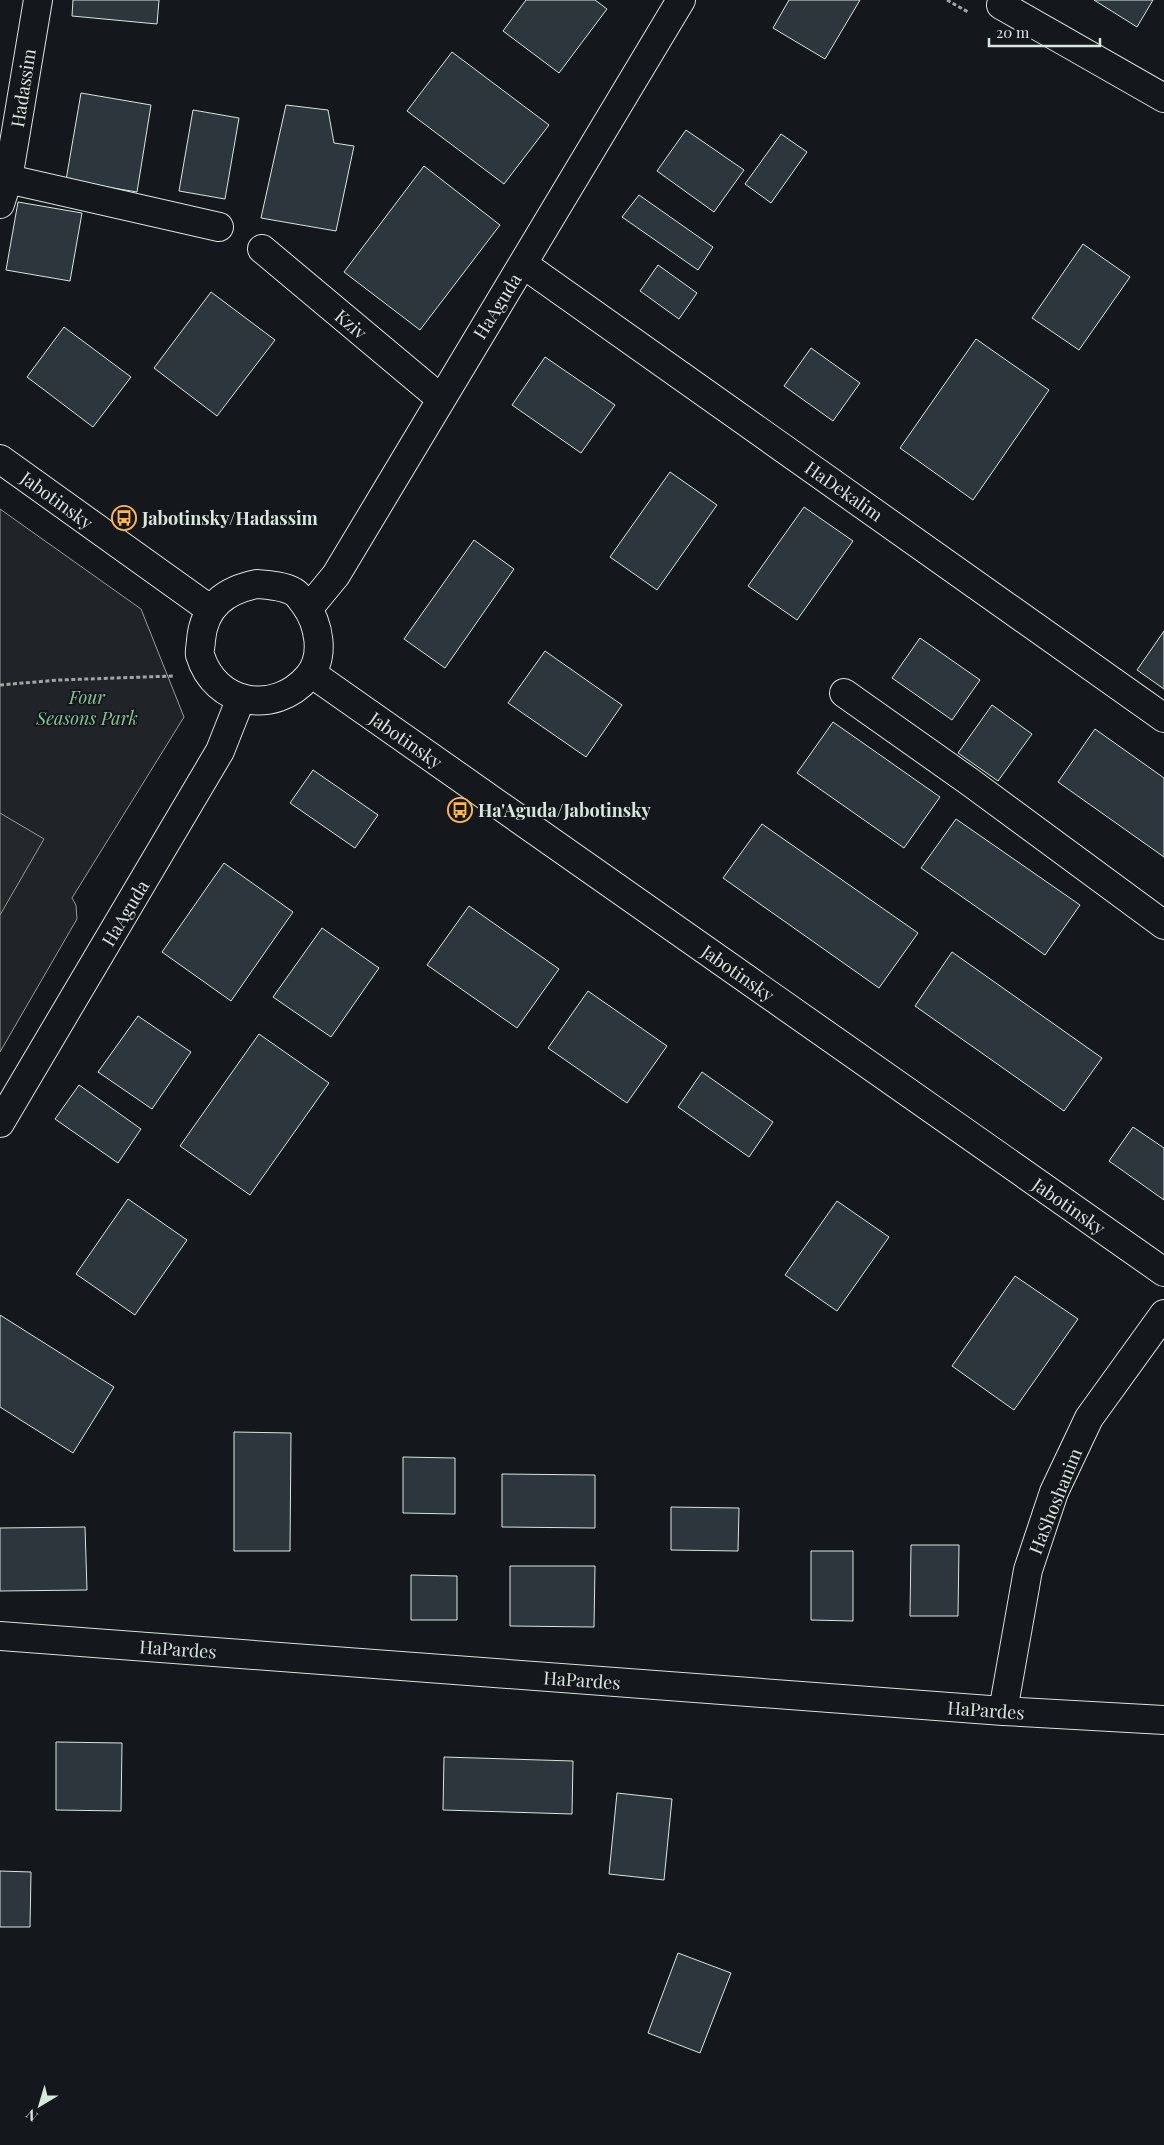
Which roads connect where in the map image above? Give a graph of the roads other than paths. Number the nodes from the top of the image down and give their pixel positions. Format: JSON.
{"nodes":[{"id":1,"x":38,"y":0,"type":"edge"},
{"id":2,"x":681,"y":0,"type":"edge"},
{"id":3,"x":1001,"y":6,"type":"dead end"},
{"id":4,"x":1164,"y":98,"type":"edge"},
{"id":5,"x":4,"y":191,"type":"edge"},
{"id":6,"x":219,"y":226,"type":"dead end"},
{"id":7,"x":262,"y":249,"type":"dead end"},
{"id":8,"x":523,"y":264,"type":"junction"},
{"id":9,"x":440,"y":398,"type":"junction"},
{"id":10,"x":0,"y":459,"type":"edge"},
{"id":11,"x":308,"y":609,"type":"junction"},
{"id":12,"x":211,"y":610,"type":"junction"},
{"id":13,"x":311,"y":673,"type":"junction"},
{"id":14,"x":844,"y":693,"type":"dead end"},
{"id":15,"x":241,"y":698,"type":"junction"},
{"id":16,"x":1164,"y":718,"type":"edge"},
{"id":17,"x":1164,"y":925,"type":"edge"},
{"id":18,"x":0,"y":1123,"type":"edge"},
{"id":19,"x":1164,"y":1272,"type":"edge"},
{"id":20,"x":1164,"y":1314,"type":"edge"},
{"id":21,"x":0,"y":1636,"type":"edge"},
{"id":22,"x":1004,"y":1711,"type":"junction"},
{"id":23,"x":1164,"y":1720,"type":"edge"}],
"edges":[{"from":1,"to":5,"type":"street","name":"Hadassim"},
{"from":2,"to":8,"type":"street","name":"HaAguda"},
{"from":3,"to":4,"type":"street"},
{"from":5,"to":6,"type":"street"},
{"from":7,"to":9,"type":"street","name":"Kziv"},
{"from":8,"to":9,"type":"street","name":"HaAguda"},
{"from":8,"to":16,"type":"street","name":"HaDekalim"},
{"from":9,"to":11,"type":"street","name":"HaAguda"},
{"from":10,"to":12,"type":"street","name":"Jabotinsky"},
{"from":11,"to":12,"type":"street"},
{"from":11,"to":13,"type":"street"},
{"from":12,"to":15,"type":"street"},
{"from":13,"to":15,"type":"street"},
{"from":13,"to":19,"type":"street","name":"Jabotinsky"},
{"from":14,"to":17,"type":"street"},
{"from":15,"to":18,"type":"street","name":"HaAguda"},
{"from":20,"to":22,"type":"street","name":"HaShoshanim"},
{"from":21,"to":22,"type":"street","name":"HaPardes"},
{"from":22,"to":23,"type":"street","name":"HaPardes"}]}
